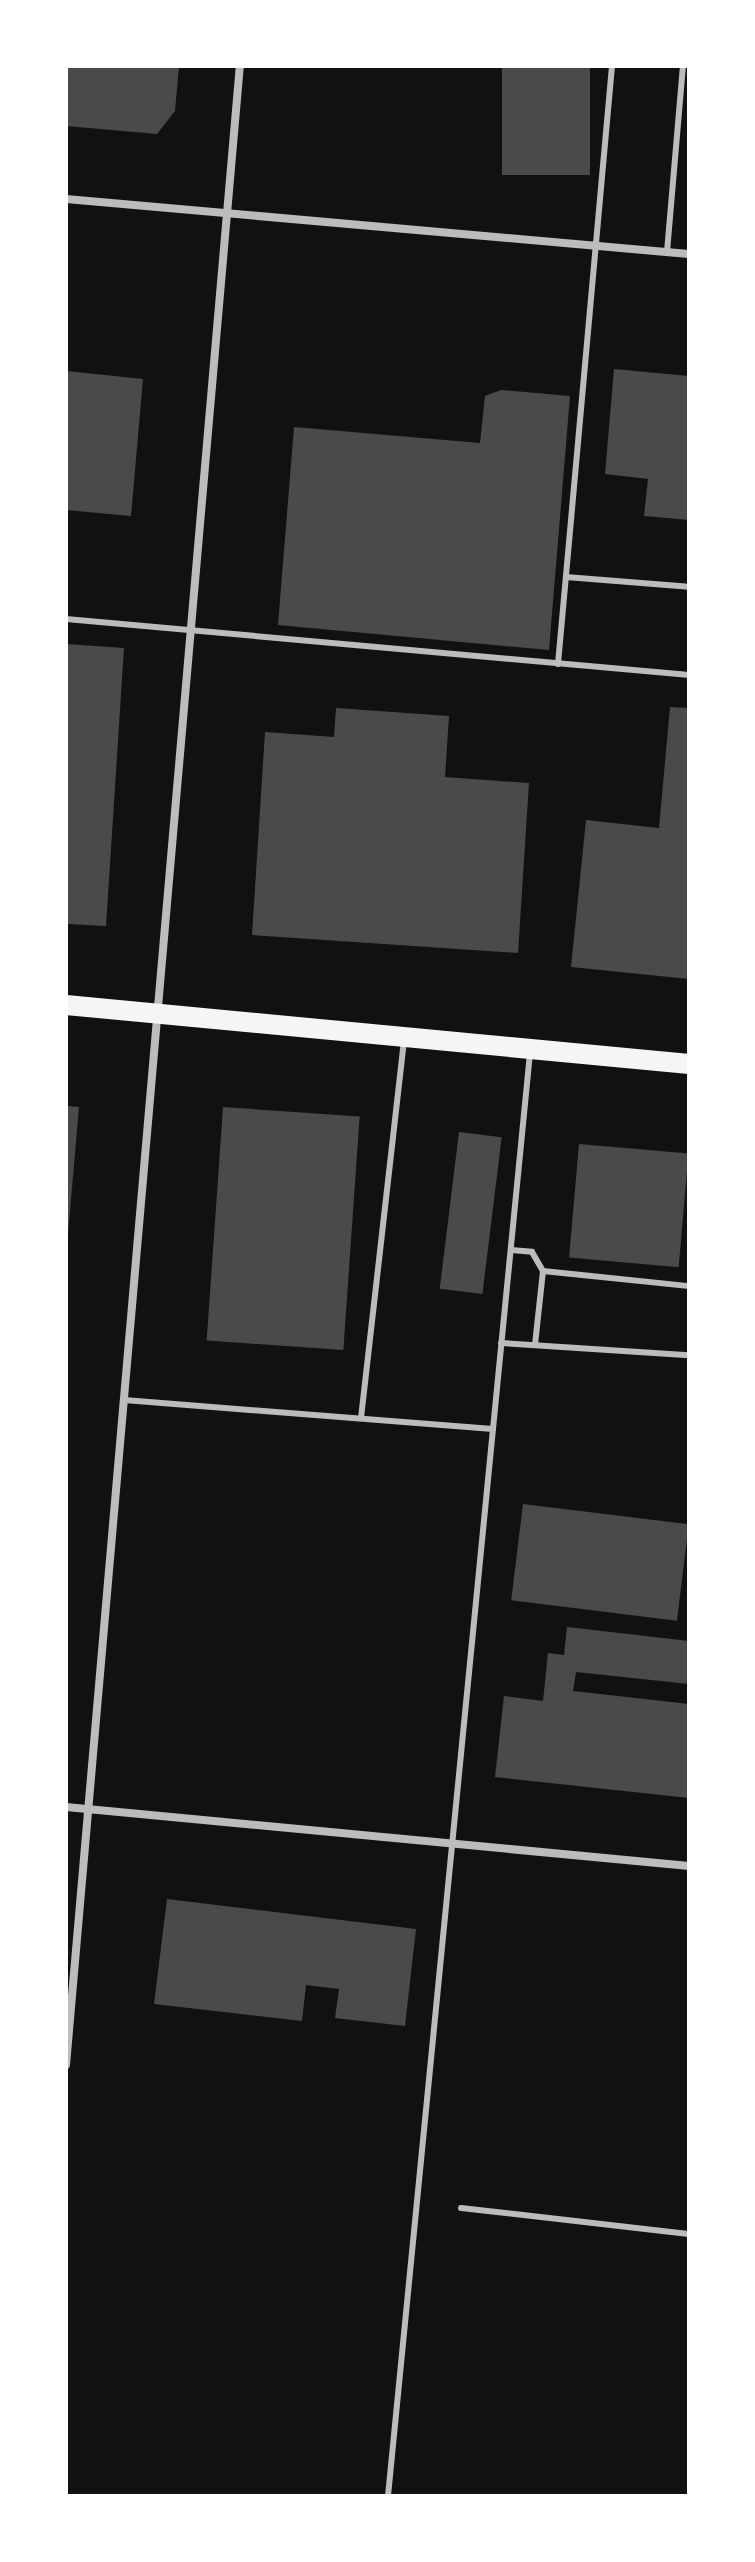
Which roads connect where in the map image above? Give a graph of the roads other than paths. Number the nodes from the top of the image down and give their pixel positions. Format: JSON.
{"nodes":[{"id":1,"x":240,"y":66,"type":"edge"},
{"id":2,"x":612,"y":66,"type":"edge"},
{"id":3,"x":683,"y":66,"type":"edge"},
{"id":4,"x":66,"y":199,"type":"edge"},
{"id":5,"x":228,"y":214,"type":"junction"},
{"id":6,"x":597,"y":245,"type":"junction"},
{"id":7,"x":667,"y":252,"type":"junction"},
{"id":8,"x":689,"y":254,"type":"edge"},
{"id":9,"x":566,"y":577,"type":"junction"},
{"id":10,"x":689,"y":587,"type":"edge"},
{"id":11,"x":66,"y":619,"type":"edge"},
{"id":12,"x":193,"y":632,"type":"junction"},
{"id":13,"x":558,"y":664,"type":"junction"},
{"id":14,"x":689,"y":675,"type":"edge"},
{"id":15,"x":66,"y":1005,"type":"edge"},
{"id":16,"x":158,"y":1013,"type":"junction"},
{"id":17,"x":405,"y":1036,"type":"junction"},
{"id":18,"x":530,"y":1048,"type":"junction"},
{"id":19,"x":689,"y":1064,"type":"edge"},
{"id":20,"x":511,"y":1250,"type":"junction"},
{"id":21,"x":543,"y":1271,"type":"junction"},
{"id":22,"x":689,"y":1284,"type":"edge"},
{"id":23,"x":501,"y":1343,"type":"junction"},
{"id":24,"x":535,"y":1345,"type":"junction"},
{"id":25,"x":689,"y":1355,"type":"edge"},
{"id":26,"x":124,"y":1400,"type":"junction"},
{"id":27,"x":361,"y":1418,"type":"junction"},
{"id":28,"x":493,"y":1429,"type":"junction"},
{"id":29,"x":66,"y":1807,"type":"edge"},
{"id":30,"x":90,"y":1809,"type":"junction"},
{"id":31,"x":455,"y":1843,"type":"junction"},
{"id":32,"x":689,"y":1866,"type":"edge"},
{"id":33,"x":66,"y":2065,"type":"edge"},
{"id":34,"x":461,"y":2208,"type":"dead end"},
{"id":35,"x":689,"y":2234,"type":"edge"},
{"id":36,"x":388,"y":2496,"type":"edge"}],
"edges":[{"from":1,"to":5,"type":"street"},
{"from":2,"to":6,"type":"lane"},
{"from":3,"to":7,"type":"lane"},
{"from":4,"to":5,"type":"street"},
{"from":5,"to":6,"type":"street"},
{"from":5,"to":12,"type":"street"},
{"from":6,"to":7,"type":"street"},
{"from":6,"to":9,"type":"lane"},
{"from":7,"to":8,"type":"street"},
{"from":9,"to":10,"type":"lane"},
{"from":9,"to":13,"type":"lane"},
{"from":11,"to":12,"type":"lane"},
{"from":12,"to":13,"type":"lane"},
{"from":12,"to":16,"type":"street"},
{"from":13,"to":14,"type":"lane"},
{"from":15,"to":16,"type":"main road"},
{"from":16,"to":17,"type":"main road"},
{"from":16,"to":26,"type":"street"},
{"from":17,"to":18,"type":"main road"},
{"from":17,"to":27,"type":"lane"},
{"from":18,"to":19,"type":"main road"},
{"from":18,"to":20,"type":"lane"},
{"from":20,"to":21,"type":"lane"},
{"from":20,"to":23,"type":"lane"},
{"from":21,"to":22,"type":"lane"},
{"from":21,"to":24,"type":"lane"},
{"from":23,"to":24,"type":"lane"},
{"from":23,"to":28,"type":"lane"},
{"from":24,"to":25,"type":"lane"},
{"from":26,"to":27,"type":"lane"},
{"from":26,"to":30,"type":"street"},
{"from":27,"to":28,"type":"lane"},
{"from":28,"to":31,"type":"lane"},
{"from":29,"to":30,"type":"street"},
{"from":30,"to":31,"type":"street"},
{"from":30,"to":33,"type":"street"},
{"from":31,"to":32,"type":"street"},
{"from":31,"to":36,"type":"lane"},
{"from":34,"to":35,"type":"lane"}]}
